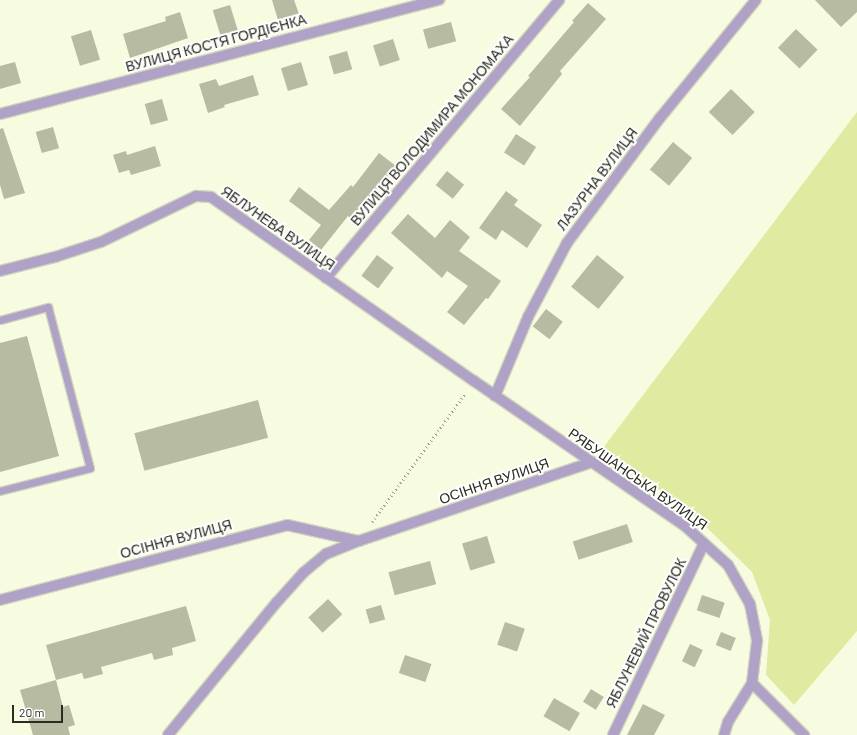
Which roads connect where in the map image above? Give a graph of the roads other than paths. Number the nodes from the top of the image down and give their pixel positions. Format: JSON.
{"nodes":[{"id":1,"x":439,"y":0,"type":"edge"},
{"id":2,"x":559,"y":0,"type":"edge"},
{"id":3,"x":756,"y":0,"type":"edge"},
{"id":4,"x":0,"y":114,"type":"edge"},
{"id":5,"x":0,"y":271,"type":"edge"},
{"id":6,"x":326,"y":278,"type":"junction"},
{"id":7,"x":0,"y":320,"type":"edge"},
{"id":8,"x":495,"y":396,"type":"junction"},
{"id":9,"x":592,"y":462,"type":"junction"},
{"id":10,"x":0,"y":491,"type":"edge"},
{"id":11,"x":359,"y":541,"type":"junction"},
{"id":12,"x":704,"y":543,"type":"junction"},
{"id":13,"x":0,"y":600,"type":"edge"},
{"id":14,"x":752,"y":683,"type":"junction"},
{"id":15,"x":168,"y":735,"type":"edge"},
{"id":16,"x":613,"y":735,"type":"edge"},
{"id":17,"x":724,"y":735,"type":"edge"},
{"id":18,"x":804,"y":735,"type":"edge"}],
"edges":[{"from":1,"to":4,"type":"street","name":"ВУЛИЦЯ КОСТЯ ГОРДІЄНКА"},
{"from":2,"to":6,"type":"street","name":"ВУЛИЦЯ ВОЛОДИМИРА МОНОМАХА"},
{"from":3,"to":8,"type":"street","name":"ЛАЗУРНА ВУЛИЦЯ"},
{"from":5,"to":6,"type":"street","name":"ЯБЛУНЕВА ВУЛИЦЯ"},
{"from":6,"to":8,"type":"street","name":"ЯБЛУНЕВА ВУЛИЦЯ"},
{"from":7,"to":10,"type":"lane"},
{"from":8,"to":9,"type":"street","name":"РЯБУШАНСЬКА ВУЛИЦЯ"},
{"from":9,"to":11,"type":"street","name":"ОСІННЯ ВУЛИЦЯ"},
{"from":9,"to":12,"type":"street","name":"РЯБУШАНСЬКА ВУЛИЦЯ"},
{"from":11,"to":13,"type":"street","name":"ОСІННЯ ВУЛИЦЯ"},
{"from":11,"to":15,"type":"street","name":"ОСІННЯ ВУЛИЦЯ"},
{"from":12,"to":14,"type":"street","name":"РЯБУШАНСЬКА ВУЛИЦЯ"},
{"from":12,"to":16,"type":"street","name":"ЯБЛУНЕВИЙ ПРОВУЛОК"},
{"from":14,"to":17,"type":"street","name":"РЯБУШАНСЬКА ВУЛИЦЯ"},
{"from":14,"to":18,"type":"street"}]}
